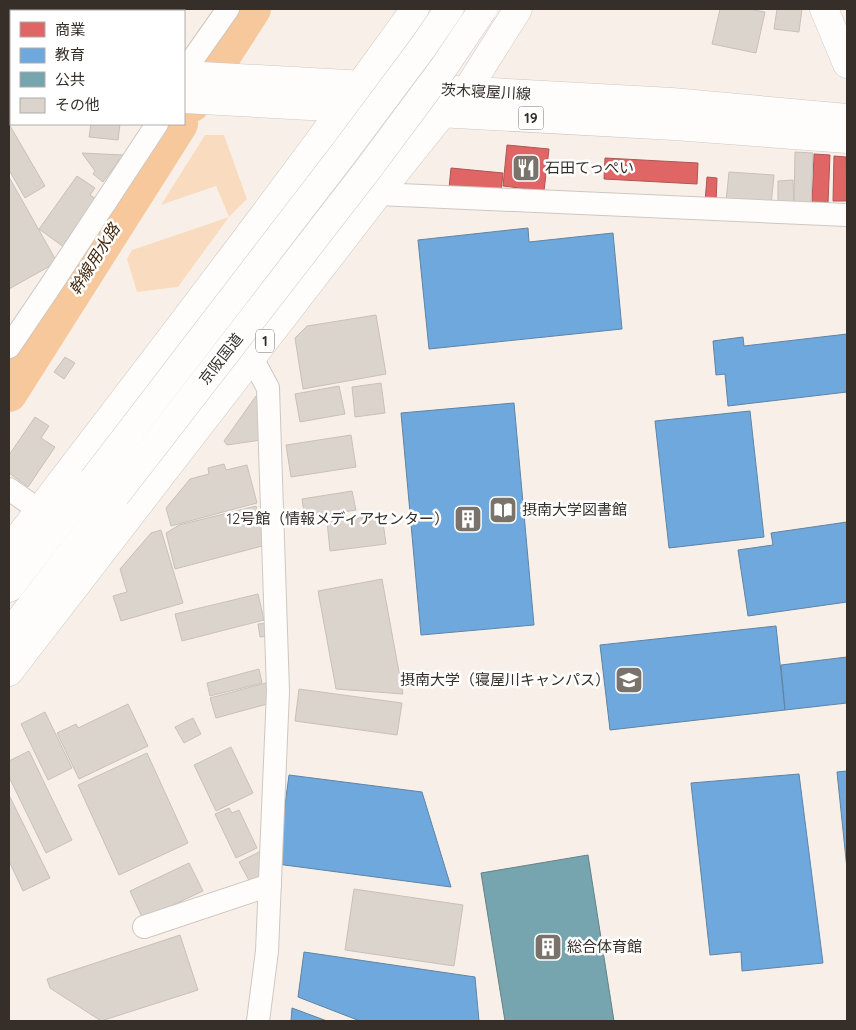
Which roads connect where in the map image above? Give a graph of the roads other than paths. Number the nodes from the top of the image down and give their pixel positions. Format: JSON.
{"nodes":[{"id":1,"x":228,"y":9,"type":"edge"},
{"id":2,"x":415,"y":9,"type":"edge"},
{"id":3,"x":449,"y":9,"type":"edge"},
{"id":4,"x":483,"y":9,"type":"edge"},
{"id":5,"x":518,"y":9,"type":"edge"},
{"id":6,"x":824,"y":9,"type":"edge"},
{"id":7,"x":847,"y":64,"type":"edge"},
{"id":8,"x":196,"y":81,"type":"edge"},
{"id":9,"x":361,"y":84,"type":"junction"},
{"id":10,"x":467,"y":90,"type":"junction"},
{"id":11,"x":343,"y":108,"type":"junction"},
{"id":12,"x":443,"y":113,"type":"junction"},
{"id":13,"x":847,"y":118,"type":"edge"},
{"id":14,"x":156,"y":125,"type":"edge"},
{"id":15,"x":847,"y":139,"type":"edge"},
{"id":16,"x":378,"y":194,"type":"junction"},
{"id":17,"x":847,"y":214,"type":"edge"},
{"id":18,"x":199,"y":302,"type":"junction"},
{"id":19,"x":9,"y":347,"type":"edge"},
{"id":20,"x":252,"y":358,"type":"junction"},
{"id":21,"x":9,"y":488,"type":"edge"},
{"id":22,"x":39,"y":510,"type":"junction"},
{"id":23,"x":9,"y":550,"type":"edge"},
{"id":24,"x":9,"y":588,"type":"edge"},
{"id":25,"x":9,"y":634,"type":"edge"},
{"id":26,"x":9,"y":672,"type":"edge"},
{"id":27,"x":270,"y":885,"type":"junction"},
{"id":28,"x":144,"y":927,"type":"dead end"},
{"id":29,"x":258,"y":1021,"type":"edge"}],
"edges":[{"from":1,"to":8,"type":"street"},
{"from":2,"to":9,"type":"main road"},
{"from":3,"to":24,"type":"main road","name":"京阪国道","bridge":true},
{"from":4,"to":25,"type":"main road","name":"京阪国道","number":"1","bridge":true},
{"from":5,"to":10,"type":"main road","number":"1"},
{"from":6,"to":7,"type":"main road"},
{"from":8,"to":9,"type":"main road","name":"茨木寝屋川線","number":"19"},
{"from":8,"to":11,"type":"main road","name":"茨木寝屋川線","number":"19"},
{"from":9,"to":10,"type":"main road","name":"茨木寝屋川線","number":"19"},
{"from":9,"to":11,"type":"main road"},
{"from":10,"to":12,"type":"main road","number":"1"},
{"from":10,"to":13,"type":"main road","name":"茨木寝屋川線","number":"19"},
{"from":11,"to":12,"type":"main road","name":"茨木寝屋川線","number":"19"},
{"from":11,"to":18,"type":"main road"},
{"from":12,"to":15,"type":"main road","name":"茨木寝屋川線","number":"19"},
{"from":12,"to":16,"type":"main road","number":"1"},
{"from":14,"to":19,"type":"street"},
{"from":16,"to":17,"type":"street"},
{"from":16,"to":20,"type":"main road","number":"1"},
{"from":18,"to":20,"type":"street"},
{"from":18,"to":22,"type":"main road"},
{"from":20,"to":26,"type":"main road","number":"1"},
{"from":20,"to":27,"type":"street"},
{"from":21,"to":22,"type":"street"},
{"from":22,"to":23,"type":"main road"},
{"from":27,"to":28,"type":"street"},
{"from":27,"to":29,"type":"street"}]}
